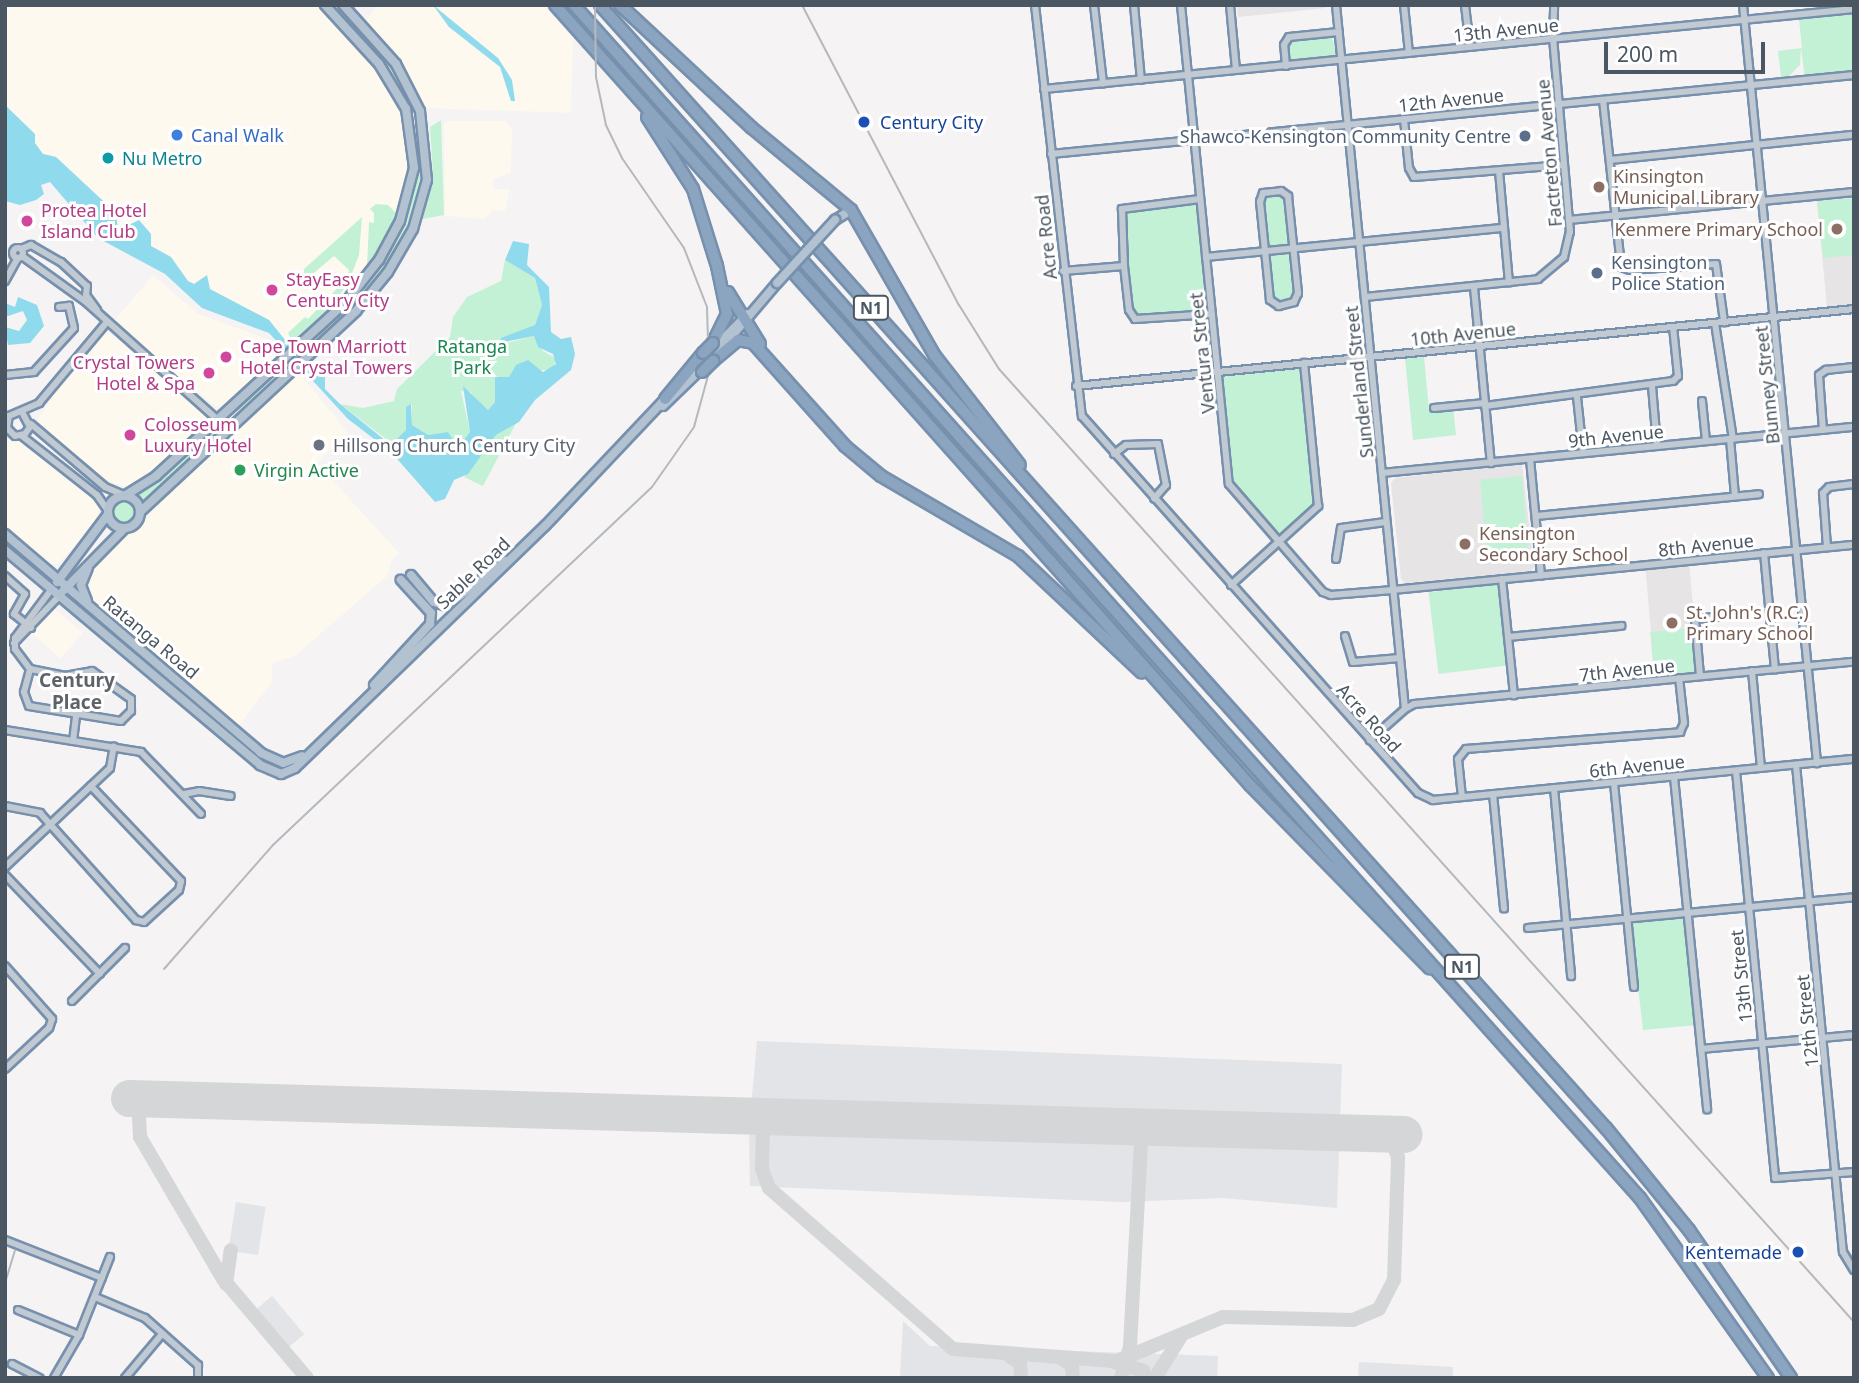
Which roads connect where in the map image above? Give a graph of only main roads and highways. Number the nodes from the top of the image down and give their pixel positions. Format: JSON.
{"nodes":[{"id":1,"x":326,"y":5,"type":"edge"},
{"id":2,"x":343,"y":5,"type":"edge"},
{"id":3,"x":555,"y":5,"type":"edge"},
{"id":4,"x":574,"y":5,"type":"edge"},
{"id":5,"x":600,"y":5,"type":"edge"},
{"id":6,"x":620,"y":5,"type":"edge"},
{"id":7,"x":616,"y":75,"type":"junction"},
{"id":8,"x":847,"y":208,"type":"junction"},
{"id":9,"x":717,"y":266,"type":"junction"},
{"id":10,"x":380,"y":284,"type":"junction"},
{"id":11,"x":345,"y":303,"type":"junction"},
{"id":12,"x":746,"y":318,"type":"junction"},
{"id":13,"x":707,"y":360,"type":"junction"},
{"id":14,"x":775,"y":366,"type":"junction"},
{"id":15,"x":665,"y":399,"type":"joint"},
{"id":16,"x":655,"y":412,"type":"junction"},
{"id":17,"x":125,"y":495,"type":"junction"},
{"id":18,"x":108,"y":512,"type":"junction"},
{"id":19,"x":140,"y":512,"type":"junction"},
{"id":20,"x":125,"y":528,"type":"junction"},
{"id":21,"x":5,"y":534,"type":"edge"},
{"id":22,"x":5,"y":550,"type":"edge"},
{"id":23,"x":96,"y":557,"type":"junction"},
{"id":24,"x":509,"y":560,"type":"junction"},
{"id":25,"x":411,"y":575,"type":"dead end"},
{"id":26,"x":58,"y":580,"type":"junction"},
{"id":27,"x":401,"y":580,"type":"dead end"},
{"id":28,"x":66,"y":587,"type":"junction"},
{"id":29,"x":51,"y":590,"type":"junction"},
{"id":30,"x":59,"y":596,"type":"junction"},
{"id":31,"x":1142,"y":610,"type":"junction"},
{"id":32,"x":99,"y":614,"type":"junction"},
{"id":33,"x":367,"y":696,"type":"junction"},
{"id":34,"x":1193,"y":721,"type":"junction"},
{"id":35,"x":308,"y":752,"type":"junction"},
{"id":36,"x":277,"y":762,"type":"joint"},
{"id":37,"x":275,"y":773,"type":"joint"},
{"id":38,"x":1495,"y":1033,"type":"junction"},
{"id":39,"x":1768,"y":1378,"type":"edge"},
{"id":40,"x":1790,"y":1378,"type":"edge"}],
"edges":[{"from":1,"to":11,"type":"main road"},
{"from":2,"to":10,"type":"main road"},
{"from":3,"to":7,"type":"highway"},
{"from":4,"to":38,"type":"highway","number":"N1"},
{"from":5,"to":31,"type":"highway","number":"N1"},
{"from":6,"to":8,"type":"highway"},
{"from":7,"to":9,"type":"highway"},
{"from":7,"to":34,"type":"highway"},
{"from":8,"to":12,"type":"main road","name":"Sable Road","bridge":true},
{"from":8,"to":31,"type":"highway"},
{"from":9,"to":12,"type":"highway"},
{"from":9,"to":13,"type":"highway"},
{"from":10,"to":11,"type":"main road"},
{"from":10,"to":19,"type":"main road"},
{"from":11,"to":17,"type":"main road"},
{"from":12,"to":13,"type":"main road","name":"Sable Road"},
{"from":12,"to":14,"type":"highway"},
{"from":13,"to":14,"type":"highway"},
{"from":13,"to":15,"type":"highway"},
{"from":13,"to":16,"type":"main road","name":"Sable Road"},
{"from":14,"to":34,"type":"highway"},
{"from":15,"to":16,"type":"main road","name":"Sable Road"},
{"from":16,"to":24,"type":"main road","name":"Sable Road"},
{"from":17,"to":18,"type":"main road"},
{"from":17,"to":19,"type":"main road"},
{"from":18,"to":20,"type":"main road"},
{"from":18,"to":26,"type":"main road"},
{"from":19,"to":20,"type":"main road"},
{"from":20,"to":23,"type":"main road"},
{"from":21,"to":26,"type":"main road","name":"Ratanga Road"},
{"from":22,"to":29,"type":"main road","name":"Ratanga Road"},
{"from":23,"to":28,"type":"main road"},
{"from":23,"to":32,"type":"main road"},
{"from":24,"to":25,"type":"main road"},
{"from":24,"to":33,"type":"main road","name":"Sable Road"},
{"from":26,"to":28,"type":"main road","name":"Ratanga Road"},
{"from":26,"to":29,"type":"main road"},
{"from":27,"to":33,"type":"main road"},
{"from":28,"to":30,"type":"main road"},
{"from":28,"to":32,"type":"main road","name":"Ratanga Road"},
{"from":29,"to":30,"type":"main road","name":"Ratanga Road"},
{"from":30,"to":37,"type":"main road","name":"Ratanga Road"},
{"from":31,"to":40,"type":"highway","number":"N1"},
{"from":32,"to":36,"type":"main road","name":"Ratanga Road"},
{"from":33,"to":35,"type":"main road","name":"Sable Road"},
{"from":34,"to":38,"type":"highway"},
{"from":35,"to":36,"type":"main road","name":"Sable Road"},
{"from":35,"to":37,"type":"main road","name":"Sable Road"},
{"from":38,"to":39,"type":"highway","number":"N1"}]}
